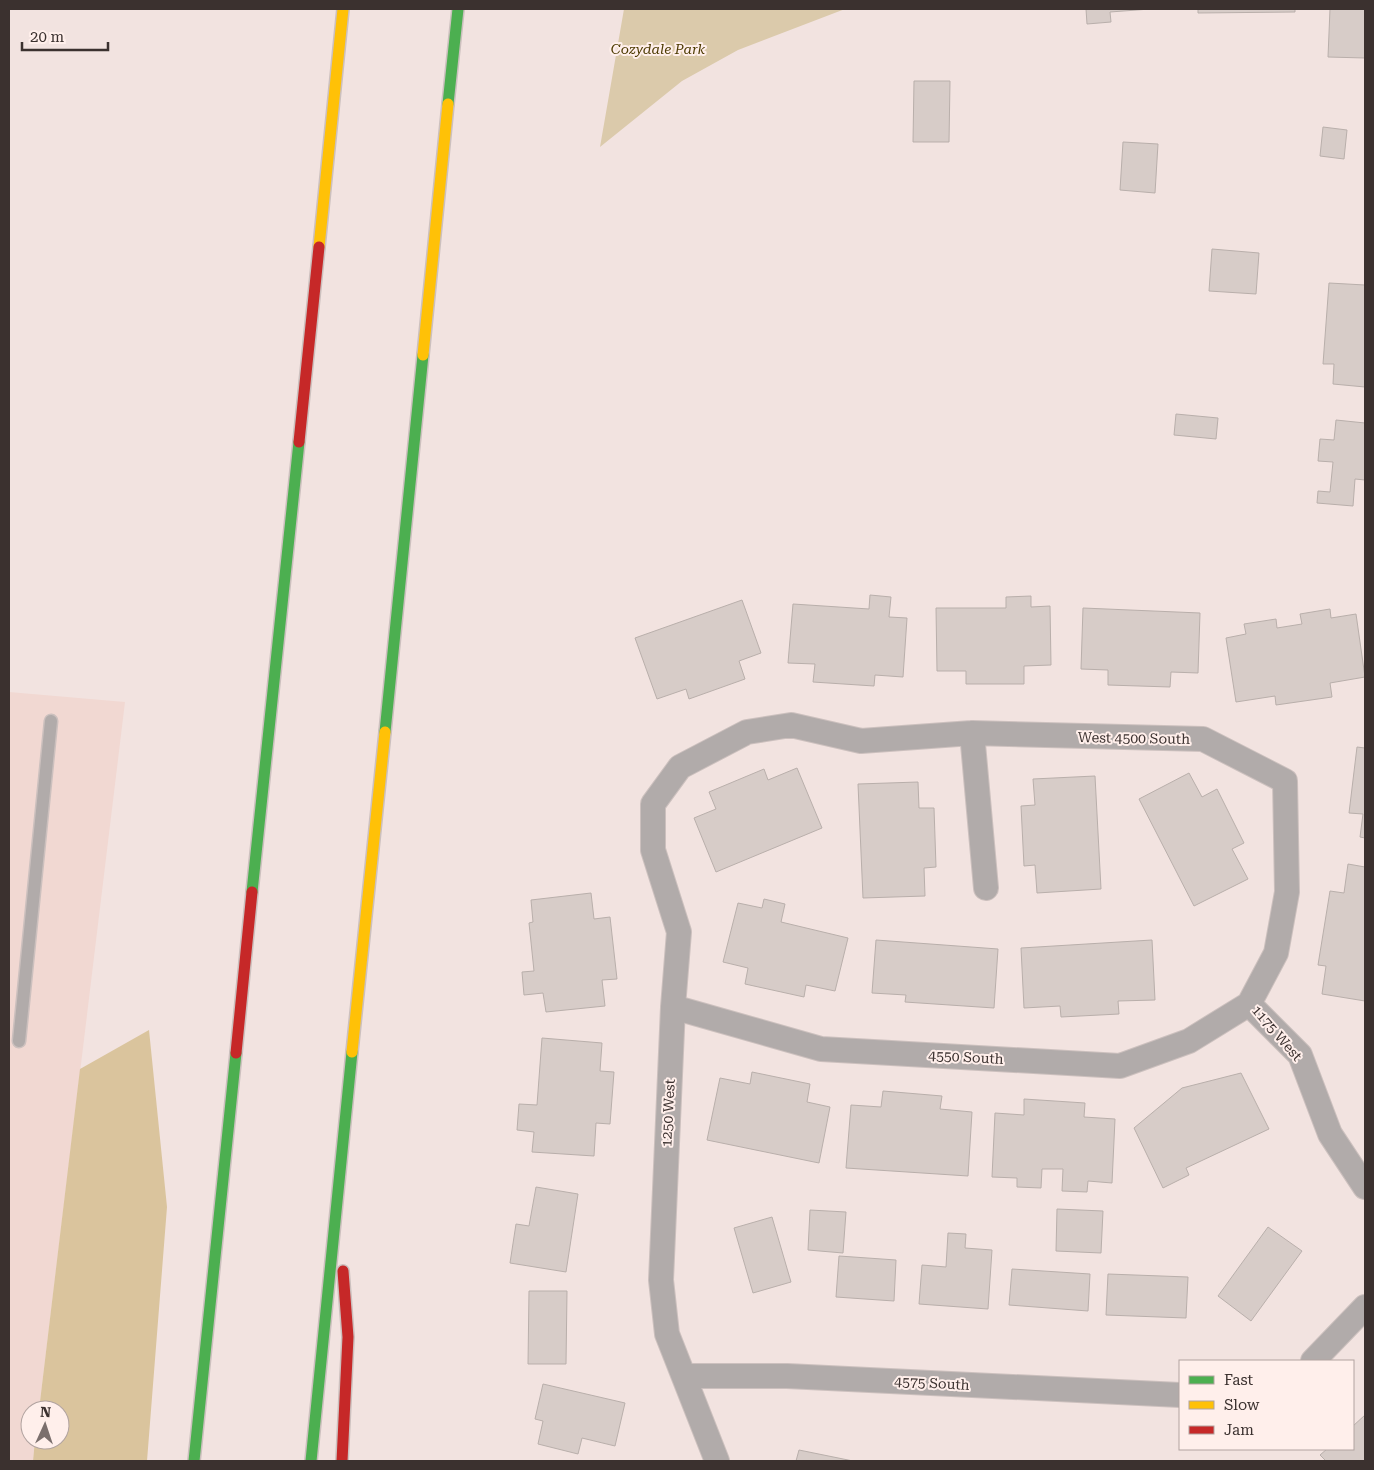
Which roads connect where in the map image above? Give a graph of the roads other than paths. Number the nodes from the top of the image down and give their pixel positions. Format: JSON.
{"nodes":[{"id":1,"x":344,"y":9,"type":"edge"},
{"id":2,"x":458,"y":9,"type":"edge"},
{"id":3,"x":51,"y":721,"type":"dead end"},
{"id":4,"x":972,"y":734,"type":"junction"},
{"id":5,"x":680,"y":767,"type":"joint"},
{"id":6,"x":1285,"y":781,"type":"joint"},
{"id":7,"x":986,"y":888,"type":"dead end"},
{"id":8,"x":1250,"y":1004,"type":"junction"},
{"id":9,"x":673,"y":1007,"type":"junction"},
{"id":10,"x":19,"y":1041,"type":"dead end"},
{"id":11,"x":1365,"y":1187,"type":"edge"},
{"id":12,"x":337,"y":1195,"type":"junction"},
{"id":13,"x":1365,"y":1307,"type":"edge"},
{"id":14,"x":1314,"y":1360,"type":"edge"},
{"id":15,"x":684,"y":1376,"type":"junction"},
{"id":16,"x":1179,"y":1395,"type":"edge"},
{"id":17,"x":194,"y":1461,"type":"edge"},
{"id":18,"x":311,"y":1461,"type":"edge"},
{"id":19,"x":342,"y":1461,"type":"edge"},
{"id":20,"x":717,"y":1461,"type":"edge"}],
"edges":[{"from":1,"to":17,"type":"highway"},
{"from":2,"to":12,"type":"highway"},
{"from":3,"to":10,"type":"lane"},
{"from":4,"to":5,"type":"street","name":"West 4500 South"},
{"from":4,"to":6,"type":"street","name":"West 4500 South"},
{"from":4,"to":7,"type":"street"},
{"from":5,"to":9,"type":"street","name":"1250 West"},
{"from":6,"to":8,"type":"street","name":"1175 West"},
{"from":8,"to":9,"type":"street","name":"4550 South"},
{"from":8,"to":11,"type":"street","name":"1175 West"},
{"from":9,"to":15,"type":"street","name":"1250 West"},
{"from":12,"to":18,"type":"highway"},
{"from":12,"to":19,"type":"highway"},
{"from":13,"to":14,"type":"street"},
{"from":15,"to":16,"type":"street","name":"4575 South"},
{"from":15,"to":20,"type":"street","name":"1250 West"}]}
